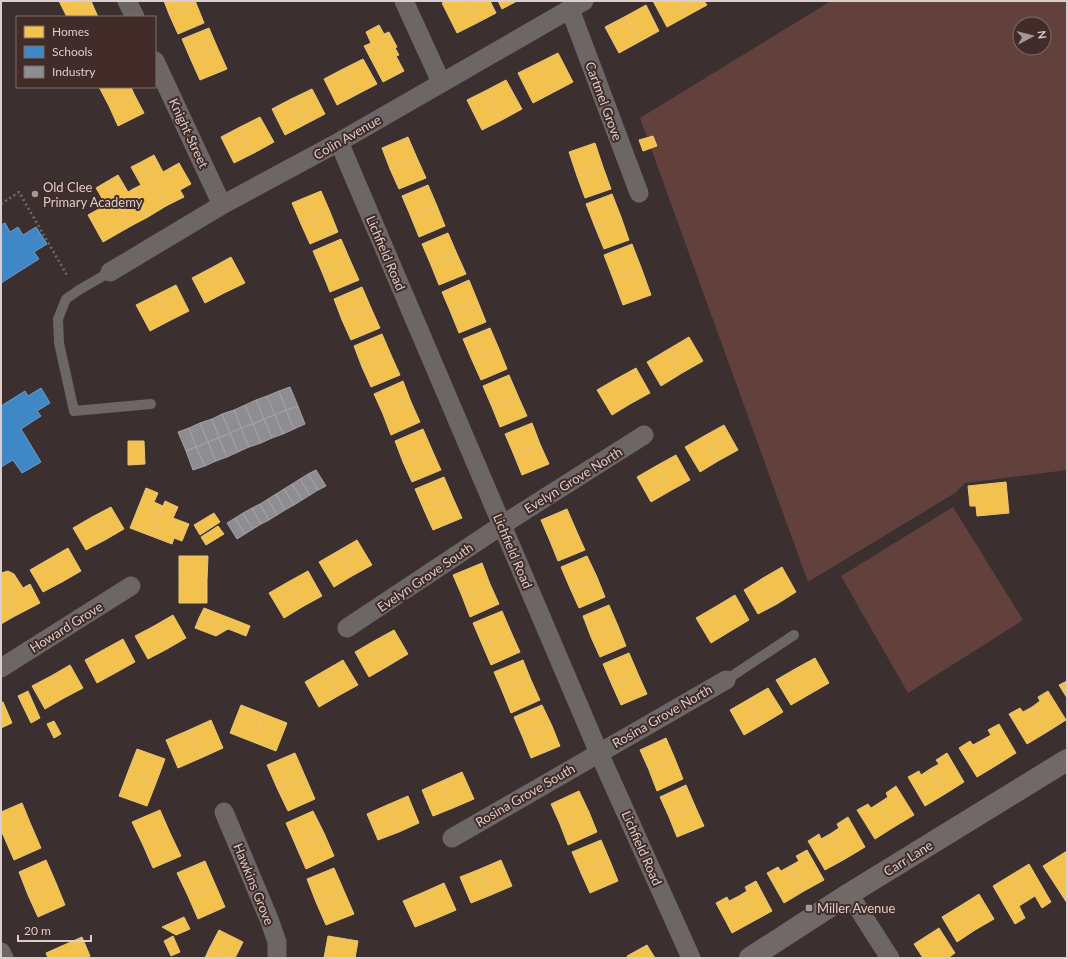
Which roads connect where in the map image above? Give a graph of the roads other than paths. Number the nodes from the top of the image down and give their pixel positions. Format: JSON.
{"nodes":[{"id":1,"x":127,"y":1,"type":"edge"},
{"id":2,"x":404,"y":1,"type":"edge"},
{"id":3,"x":577,"y":5,"type":"edge"},
{"id":4,"x":134,"y":16,"type":"edge"},
{"id":5,"x":156,"y":63,"type":"edge"},
{"id":6,"x":441,"y":82,"type":"junction"},
{"id":7,"x":339,"y":142,"type":"junction"},
{"id":8,"x":639,"y":193,"type":"dead end"},
{"id":9,"x":222,"y":206,"type":"junction"},
{"id":10,"x":110,"y":272,"type":"joint"},
{"id":11,"x":150,"y":404,"type":"dead end"},
{"id":12,"x":644,"y":435,"type":"dead end"},
{"id":13,"x":502,"y":525,"type":"junction"},
{"id":14,"x":131,"y":586,"type":"dead end"},
{"id":15,"x":347,"y":628,"type":"dead end"},
{"id":16,"x":794,"y":635,"type":"dead end"},
{"id":17,"x":1,"y":668,"type":"edge"},
{"id":18,"x":726,"y":680,"type":"joint"},
{"id":19,"x":599,"y":753,"type":"junction"},
{"id":20,"x":1067,"y":760,"type":"edge"},
{"id":21,"x":224,"y":812,"type":"dead end"},
{"id":22,"x":452,"y":838,"type":"dead end"},
{"id":23,"x":849,"y":894,"type":"junction"},
{"id":24,"x":1,"y":952,"type":"edge"},
{"id":25,"x":4,"y":958,"type":"edge"},
{"id":26,"x":278,"y":958,"type":"edge"},
{"id":27,"x":691,"y":958,"type":"edge"},
{"id":28,"x":750,"y":958,"type":"edge"},
{"id":29,"x":890,"y":958,"type":"edge"}],
"edges":[{"from":1,"to":4,"type":"street"},
{"from":2,"to":6,"type":"street"},
{"from":3,"to":6,"type":"street","name":"Colin Avenue"},
{"from":3,"to":8,"type":"street","name":"Cartmel Grove"},
{"from":5,"to":9,"type":"street","name":"Knight Street"},
{"from":6,"to":7,"type":"street","name":"Colin Avenue"},
{"from":7,"to":9,"type":"street","name":"Colin Avenue"},
{"from":7,"to":13,"type":"street","name":"Lichfield Road"},
{"from":9,"to":10,"type":"street","name":"Colin Avenue"},
{"from":10,"to":11,"type":"lane"},
{"from":12,"to":13,"type":"street","name":"Evelyn Grove North"},
{"from":13,"to":15,"type":"street","name":"Evelyn Grove South"},
{"from":13,"to":19,"type":"street","name":"Lichfield Road"},
{"from":14,"to":17,"type":"street","name":"Howard Grove"},
{"from":16,"to":18,"type":"lane"},
{"from":18,"to":19,"type":"street","name":"Rosina Grove North"},
{"from":19,"to":22,"type":"street","name":"Rosina Grove South"},
{"from":19,"to":27,"type":"street","name":"Lichfield Road"},
{"from":20,"to":23,"type":"street","name":"Carr Lane"},
{"from":21,"to":26,"type":"street","name":"Hawkins Grove"},
{"from":23,"to":28,"type":"street","name":"Carr Lane"},
{"from":23,"to":29,"type":"street"},
{"from":24,"to":25,"type":"street"}]}
